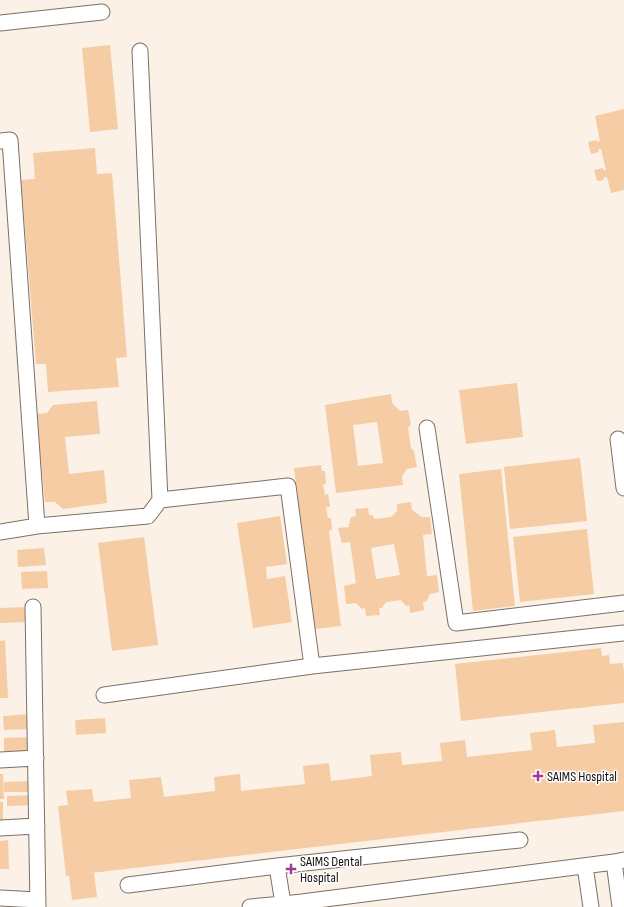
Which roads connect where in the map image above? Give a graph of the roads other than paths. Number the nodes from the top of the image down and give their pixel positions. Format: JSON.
{"nodes":[{"id":1,"x":102,"y":12,"type":"dead end"},
{"id":2,"x":0,"y":24,"type":"edge"},
{"id":3,"x":140,"y":51,"type":"dead end"},
{"id":4,"x":0,"y":141,"type":"edge"},
{"id":5,"x":427,"y":428,"type":"dead end"},
{"id":6,"x":618,"y":439,"type":"dead end"},
{"id":7,"x":624,"y":488,"type":"edge"},
{"id":8,"x":160,"y":500,"type":"junction"},
{"id":9,"x":37,"y":526,"type":"junction"},
{"id":10,"x":0,"y":532,"type":"edge"},
{"id":11,"x":624,"y":603,"type":"edge"},
{"id":12,"x":33,"y":606,"type":"dead end"},
{"id":13,"x":624,"y":633,"type":"edge"},
{"id":14,"x":312,"y":666,"type":"junction"},
{"id":15,"x":104,"y":695,"type":"dead end"},
{"id":16,"x":36,"y":758,"type":"junction"},
{"id":17,"x":0,"y":760,"type":"edge"},
{"id":18,"x":37,"y":826,"type":"junction"},
{"id":19,"x":0,"y":828,"type":"edge"},
{"id":20,"x":520,"y":840,"type":"dead end"},
{"id":21,"x":619,"y":861,"type":"edge"},
{"id":22,"x":277,"y":866,"type":"junction"},
{"id":23,"x":585,"y":866,"type":"junction"},
{"id":24,"x":128,"y":885,"type":"dead end"},
{"id":25,"x":0,"y":898,"type":"edge"},
{"id":26,"x":38,"y":903,"type":"edge"},
{"id":27,"x":303,"y":904,"type":"edge"},
{"id":28,"x":283,"y":905,"type":"edge"},
{"id":29,"x":250,"y":907,"type":"edge"},
{"id":30,"x":591,"y":907,"type":"edge"},
{"id":31,"x":620,"y":907,"type":"edge"}],
"edges":[{"from":1,"to":2,"type":"street"},
{"from":3,"to":8,"type":"street"},
{"from":4,"to":9,"type":"street"},
{"from":5,"to":11,"type":"street"},
{"from":6,"to":7,"type":"street"},
{"from":8,"to":9,"type":"street"},
{"from":8,"to":14,"type":"street"},
{"from":9,"to":10,"type":"street"},
{"from":12,"to":16,"type":"street"},
{"from":13,"to":14,"type":"street"},
{"from":14,"to":15,"type":"street"},
{"from":16,"to":17,"type":"street"},
{"from":16,"to":18,"type":"street"},
{"from":18,"to":19,"type":"street"},
{"from":18,"to":26,"type":"street"},
{"from":20,"to":22,"type":"street"},
{"from":21,"to":23,"type":"street"},
{"from":21,"to":31,"type":"street"},
{"from":22,"to":24,"type":"street"},
{"from":22,"to":28,"type":"street"},
{"from":23,"to":27,"type":"street"},
{"from":23,"to":30,"type":"street"},
{"from":25,"to":26,"type":"street"},
{"from":27,"to":28,"type":"street"},
{"from":28,"to":29,"type":"street"}]}
